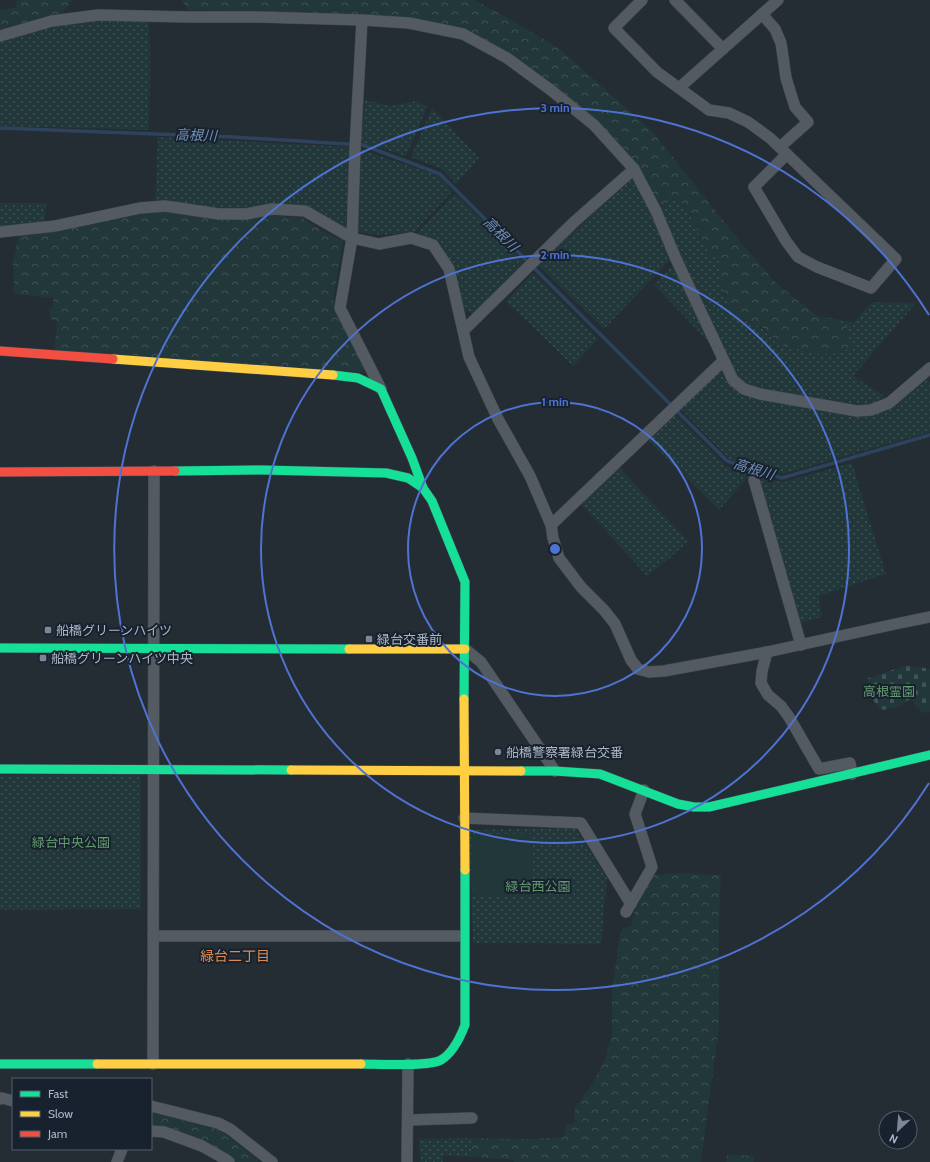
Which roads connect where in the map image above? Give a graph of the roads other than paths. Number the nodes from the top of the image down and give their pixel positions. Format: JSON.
{"nodes":[{"id":1,"x":642,"y":0,"type":"edge"},
{"id":2,"x":675,"y":0,"type":"edge"},
{"id":3,"x":778,"y":0,"type":"edge"},
{"id":4,"x":762,"y":14,"type":"junction"},
{"id":5,"x":362,"y":20,"type":"junction"},
{"id":6,"x":0,"y":36,"type":"edge"},
{"id":7,"x":723,"y":49,"type":"junction"},
{"id":8,"x":679,"y":88,"type":"junction"},
{"id":9,"x":783,"y":150,"type":"junction"},
{"id":10,"x":634,"y":169,"type":"junction"},
{"id":11,"x":0,"y":232,"type":"edge"},
{"id":12,"x":352,"y":238,"type":"junction"},
{"id":13,"x":463,"y":331,"type":"junction"},
{"id":14,"x":0,"y":351,"type":"edge"},
{"id":15,"x":723,"y":361,"type":"junction"},
{"id":16,"x":930,"y":368,"type":"edge"},
{"id":17,"x":381,"y":389,"type":"junction"},
{"id":18,"x":154,"y":471,"type":"junction"},
{"id":19,"x":0,"y":472,"type":"edge"},
{"id":20,"x":754,"y":480,"type":"dead end"},
{"id":21,"x":423,"y":488,"type":"junction"},
{"id":22,"x":551,"y":525,"type":"junction"},
{"id":23,"x":930,"y":617,"type":"edge"},
{"id":24,"x":801,"y":645,"type":"junction"},
{"id":25,"x":0,"y":648,"type":"edge"},
{"id":26,"x":154,"y":648,"type":"junction"},
{"id":27,"x":465,"y":649,"type":"junction"},
{"id":28,"x":767,"y":652,"type":"junction"},
{"id":29,"x":930,"y":755,"type":"edge"},
{"id":30,"x":0,"y":769,"type":"edge"},
{"id":31,"x":154,"y":770,"type":"junction"},
{"id":32,"x":464,"y":770,"type":"junction"},
{"id":33,"x":556,"y":771,"type":"junction"},
{"id":34,"x":852,"y":774,"type":"junction"},
{"id":35,"x":644,"y":790,"type":"junction"},
{"id":36,"x":464,"y":818,"type":"junction"},
{"id":37,"x":153,"y":936,"type":"junction"},
{"id":38,"x":464,"y":936,"type":"junction"},
{"id":39,"x":0,"y":1064,"type":"edge"},
{"id":40,"x":153,"y":1064,"type":"junction"},
{"id":41,"x":408,"y":1064,"type":"junction"},
{"id":42,"x":0,"y":1099,"type":"edge"},
{"id":43,"x":12,"y":1101,"type":"edge"},
{"id":44,"x":152,"y":1106,"type":"edge"},
{"id":45,"x":472,"y":1118,"type":"dead end"},
{"id":46,"x":408,"y":1120,"type":"junction"},
{"id":47,"x":152,"y":1131,"type":"edge"},
{"id":48,"x":122,"y":1150,"type":"edge"},
{"id":49,"x":117,"y":1162,"type":"edge"},
{"id":50,"x":229,"y":1162,"type":"edge"},
{"id":51,"x":272,"y":1162,"type":"edge"},
{"id":52,"x":407,"y":1162,"type":"edge"}],
"edges":[{"from":1,"to":8,"type":"street"},
{"from":2,"to":7,"type":"street"},
{"from":3,"to":4,"type":"street"},
{"from":4,"to":7,"type":"street"},
{"from":4,"to":9,"type":"street"},
{"from":5,"to":6,"type":"street"},
{"from":5,"to":10,"type":"street"},
{"from":5,"to":12,"type":"street"},
{"from":7,"to":8,"type":"street"},
{"from":8,"to":9,"type":"street"},
{"from":9,"to":9,"type":"street"},
{"from":10,"to":13,"type":"street"},
{"from":10,"to":15,"type":"street"},
{"from":11,"to":12,"type":"street"},
{"from":12,"to":13,"type":"street"},
{"from":12,"to":17,"type":"street"},
{"from":13,"to":22,"type":"street"},
{"from":14,"to":17,"type":"street"},
{"from":15,"to":16,"type":"street"},
{"from":15,"to":22,"type":"street"},
{"from":17,"to":21,"type":"street"},
{"from":18,"to":19,"type":"street"},
{"from":18,"to":21,"type":"street"},
{"from":18,"to":26,"type":"street"},
{"from":20,"to":24,"type":"street"},
{"from":21,"to":27,"type":"street"},
{"from":22,"to":28,"type":"street"},
{"from":23,"to":24,"type":"street"},
{"from":24,"to":28,"type":"street"},
{"from":25,"to":26,"type":"street"},
{"from":26,"to":27,"type":"street"},
{"from":26,"to":31,"type":"street"},
{"from":27,"to":32,"type":"street"},
{"from":27,"to":33,"type":"street"},
{"from":28,"to":34,"type":"street"},
{"from":29,"to":34,"type":"street"},
{"from":30,"to":31,"type":"street"},
{"from":31,"to":32,"type":"street"},
{"from":31,"to":37,"type":"street"},
{"from":32,"to":33,"type":"street"},
{"from":32,"to":36,"type":"street"},
{"from":33,"to":35,"type":"street"},
{"from":34,"to":35,"type":"street"},
{"from":35,"to":36,"type":"street"},
{"from":36,"to":38,"type":"street"},
{"from":37,"to":38,"type":"street"},
{"from":37,"to":40,"type":"street"},
{"from":38,"to":41,"type":"street"},
{"from":39,"to":40,"type":"street"},
{"from":40,"to":41,"type":"street"},
{"from":41,"to":46,"type":"street"},
{"from":42,"to":43,"type":"street"},
{"from":44,"to":51,"type":"street"},
{"from":45,"to":46,"type":"street"},
{"from":46,"to":52,"type":"street"},
{"from":47,"to":50,"type":"street"},
{"from":48,"to":49,"type":"street"}]}
